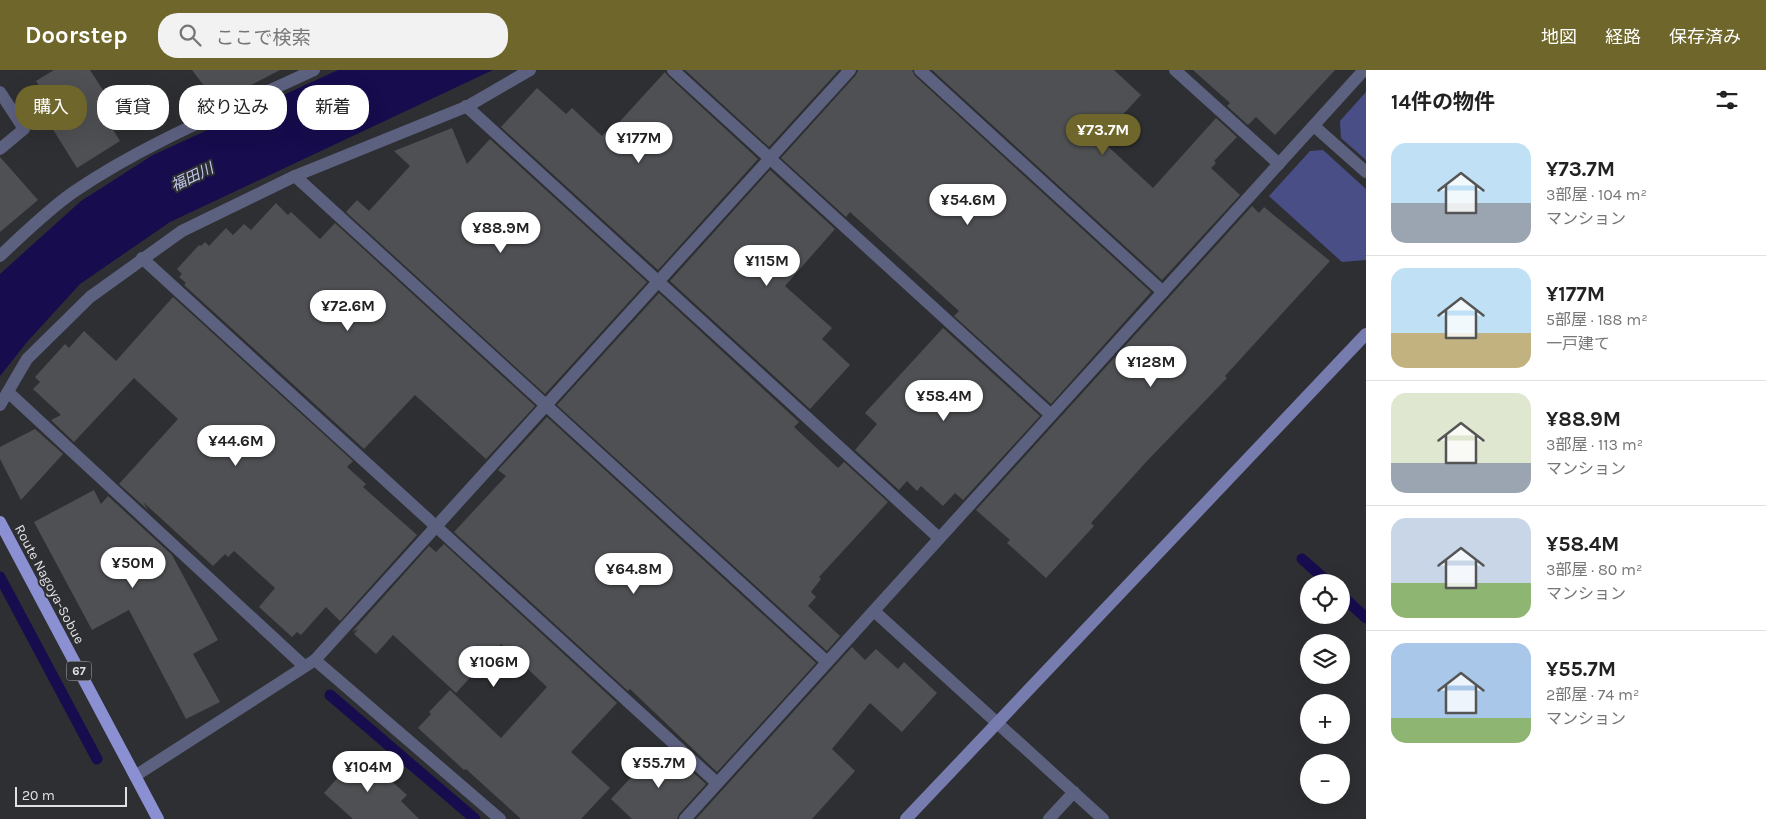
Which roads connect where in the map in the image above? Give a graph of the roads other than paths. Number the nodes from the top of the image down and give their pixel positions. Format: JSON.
{"nodes":[{"id":1,"x":314,"y":70,"type":"edge"},
{"id":2,"x":530,"y":70,"type":"edge"},
{"id":3,"x":673,"y":70,"type":"edge"},
{"id":4,"x":850,"y":70,"type":"edge"},
{"id":5,"x":920,"y":70,"type":"edge"},
{"id":6,"x":1175,"y":70,"type":"edge"},
{"id":7,"x":1364,"y":70,"type":"edge"},
{"id":8,"x":0,"y":92,"type":"edge"},
{"id":9,"x":466,"y":106,"type":"junction"},
{"id":10,"x":1314,"y":126,"type":"junction"},
{"id":11,"x":0,"y":149,"type":"edge"},
{"id":12,"x":770,"y":158,"type":"junction"},
{"id":13,"x":1278,"y":164,"type":"junction"},
{"id":14,"x":1366,"y":172,"type":"edge"},
{"id":15,"x":295,"y":176,"type":"junction"},
{"id":16,"x":0,"y":256,"type":"edge"},
{"id":17,"x":142,"y":258,"type":"junction"},
{"id":18,"x":658,"y":281,"type":"junction"},
{"id":19,"x":1163,"y":292,"type":"junction"},
{"id":20,"x":1366,"y":334,"type":"edge"},
{"id":21,"x":8,"y":392,"type":"junction"},
{"id":22,"x":0,"y":405,"type":"edge"},
{"id":23,"x":546,"y":405,"type":"junction"},
{"id":24,"x":1051,"y":415,"type":"junction"},
{"id":25,"x":0,"y":522,"type":"edge"},
{"id":26,"x":435,"y":526,"type":"junction"},
{"id":27,"x":939,"y":538,"type":"junction"},
{"id":28,"x":874,"y":611,"type":"junction"},
{"id":29,"x":827,"y":662,"type":"junction"},
{"id":30,"x":309,"y":663,"type":"junction"},
{"id":31,"x":998,"y":722,"type":"junction"},
{"id":32,"x":135,"y":776,"type":"junction"},
{"id":33,"x":717,"y":783,"type":"junction"},
{"id":34,"x":1074,"y":792,"type":"junction"},
{"id":35,"x":154,"y":817,"type":"edge"},
{"id":36,"x":500,"y":819,"type":"edge"},
{"id":37,"x":684,"y":819,"type":"edge"},
{"id":38,"x":906,"y":819,"type":"edge"},
{"id":39,"x":1049,"y":819,"type":"edge"},
{"id":40,"x":1103,"y":819,"type":"edge"}],
"edges":[{"from":1,"to":16,"type":"street"},
{"from":2,"to":9,"type":"street"},
{"from":3,"to":12,"type":"street"},
{"from":4,"to":12,"type":"street"},
{"from":5,"to":19,"type":"street"},
{"from":6,"to":13,"type":"street"},
{"from":7,"to":10,"type":"street"},
{"from":8,"to":11,"type":"street"},
{"from":9,"to":15,"type":"street"},
{"from":9,"to":18,"type":"street"},
{"from":10,"to":13,"type":"street"},
{"from":10,"to":14,"type":"street"},
{"from":12,"to":18,"type":"street"},
{"from":12,"to":24,"type":"street"},
{"from":13,"to":19,"type":"street"},
{"from":15,"to":17,"type":"street"},
{"from":15,"to":23,"type":"street"},
{"from":17,"to":21,"type":"street"},
{"from":17,"to":26,"type":"street"},
{"from":18,"to":23,"type":"street"},
{"from":18,"to":27,"type":"street"},
{"from":19,"to":24,"type":"street"},
{"from":20,"to":31,"type":"street"},
{"from":21,"to":22,"type":"street"},
{"from":21,"to":30,"type":"street"},
{"from":23,"to":26,"type":"street"},
{"from":23,"to":29,"type":"street"},
{"from":24,"to":27,"type":"street"},
{"from":25,"to":32,"type":"main road","name":"Route Nagoya-Sobue","number":"67"},
{"from":26,"to":30,"type":"street"},
{"from":26,"to":33,"type":"street"},
{"from":27,"to":28,"type":"street"},
{"from":28,"to":29,"type":"street"},
{"from":28,"to":31,"type":"street"},
{"from":29,"to":33,"type":"street"},
{"from":30,"to":32,"type":"street"},
{"from":30,"to":36,"type":"street"},
{"from":31,"to":34,"type":"street"},
{"from":31,"to":38,"type":"street"},
{"from":32,"to":35,"type":"main road","name":"Route Nagoya-Sobue","number":"67"},
{"from":33,"to":37,"type":"street"},
{"from":34,"to":39,"type":"street"},
{"from":34,"to":40,"type":"street"}]}
